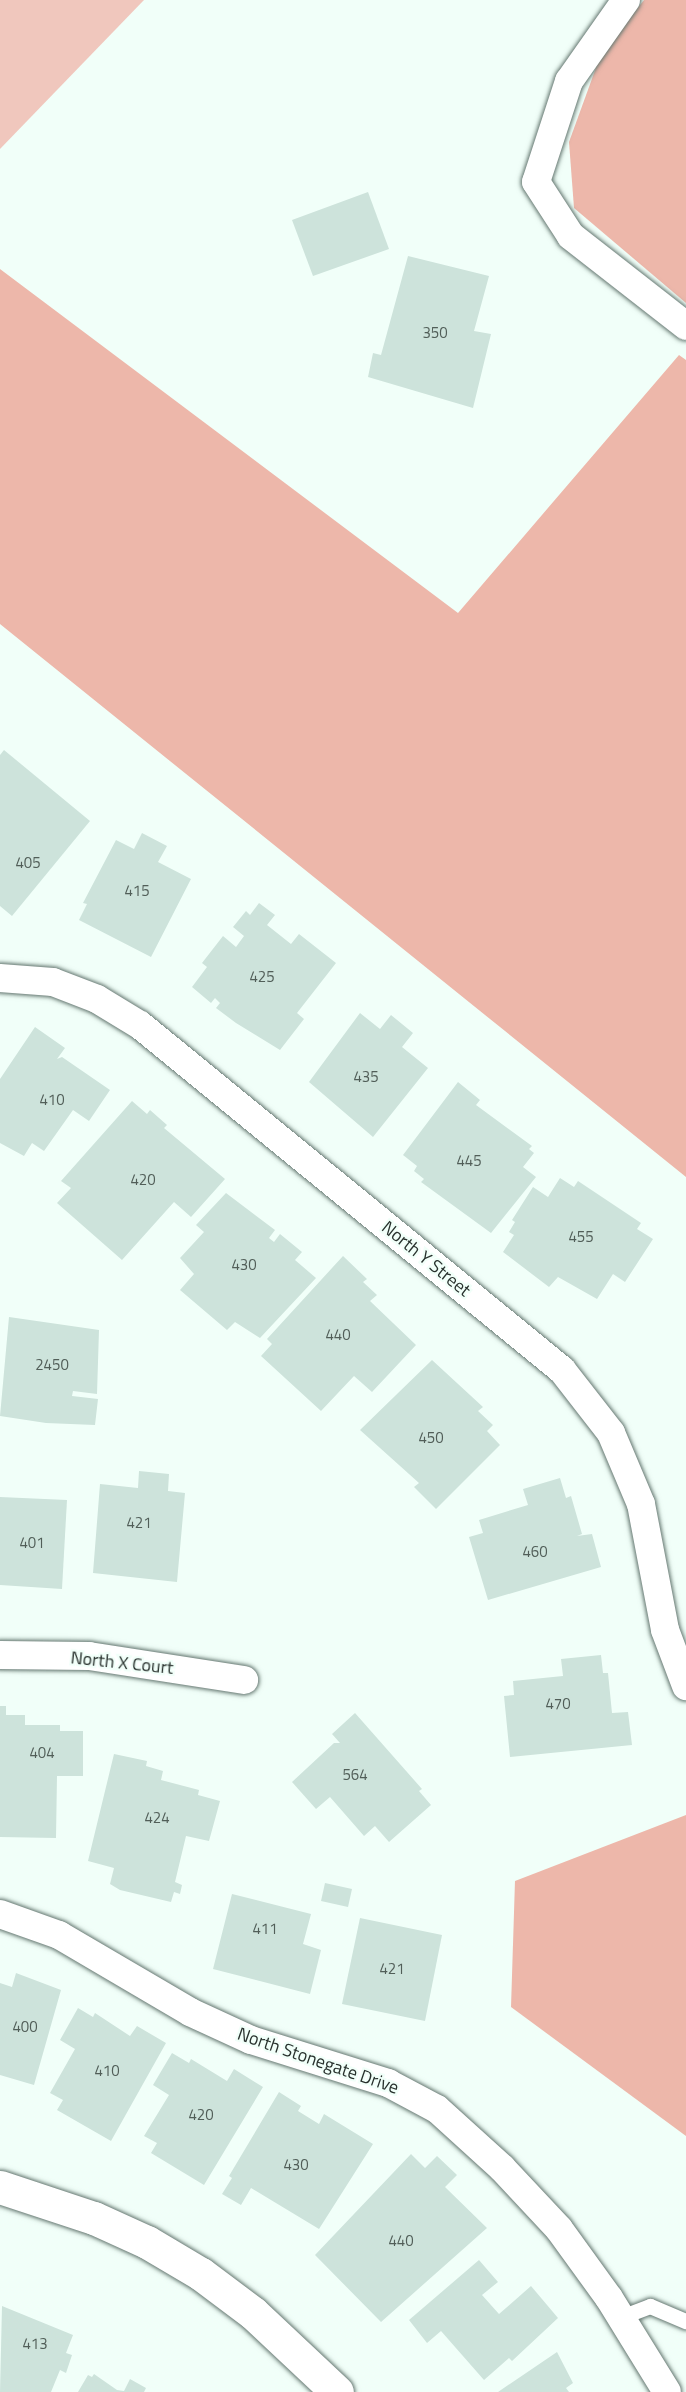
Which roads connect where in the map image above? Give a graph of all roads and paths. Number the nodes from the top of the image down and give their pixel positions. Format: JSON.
{"nodes":[{"id":1,"x":626,"y":0,"type":"edge"},
{"id":2,"x":686,"y":326,"type":"edge"},
{"id":3,"x":0,"y":978,"type":"edge"},
{"id":4,"x":0,"y":1655,"type":"edge"},
{"id":5,"x":244,"y":1680,"type":"dead end"},
{"id":6,"x":686,"y":1686,"type":"edge"},
{"id":7,"x":0,"y":1914,"type":"edge"},
{"id":8,"x":0,"y":2187,"type":"edge"},
{"id":9,"x":621,"y":2317,"type":"junction"},
{"id":10,"x":686,"y":2321,"type":"edge"},
{"id":11,"x":337,"y":2392,"type":"edge"},
{"id":12,"x":667,"y":2392,"type":"edge"}],
"edges":[{"from":1,"to":2,"type":"street"},
{"from":3,"to":6,"type":"street","name":"North Y Street"},
{"from":4,"to":5,"type":"street","name":"North X Court"},
{"from":7,"to":9,"type":"street","name":"North Stonegate Drive"},
{"from":8,"to":11,"type":"street"},
{"from":9,"to":10,"type":"lane"},
{"from":9,"to":12,"type":"street","name":"North Stonegate Drive"}]}
